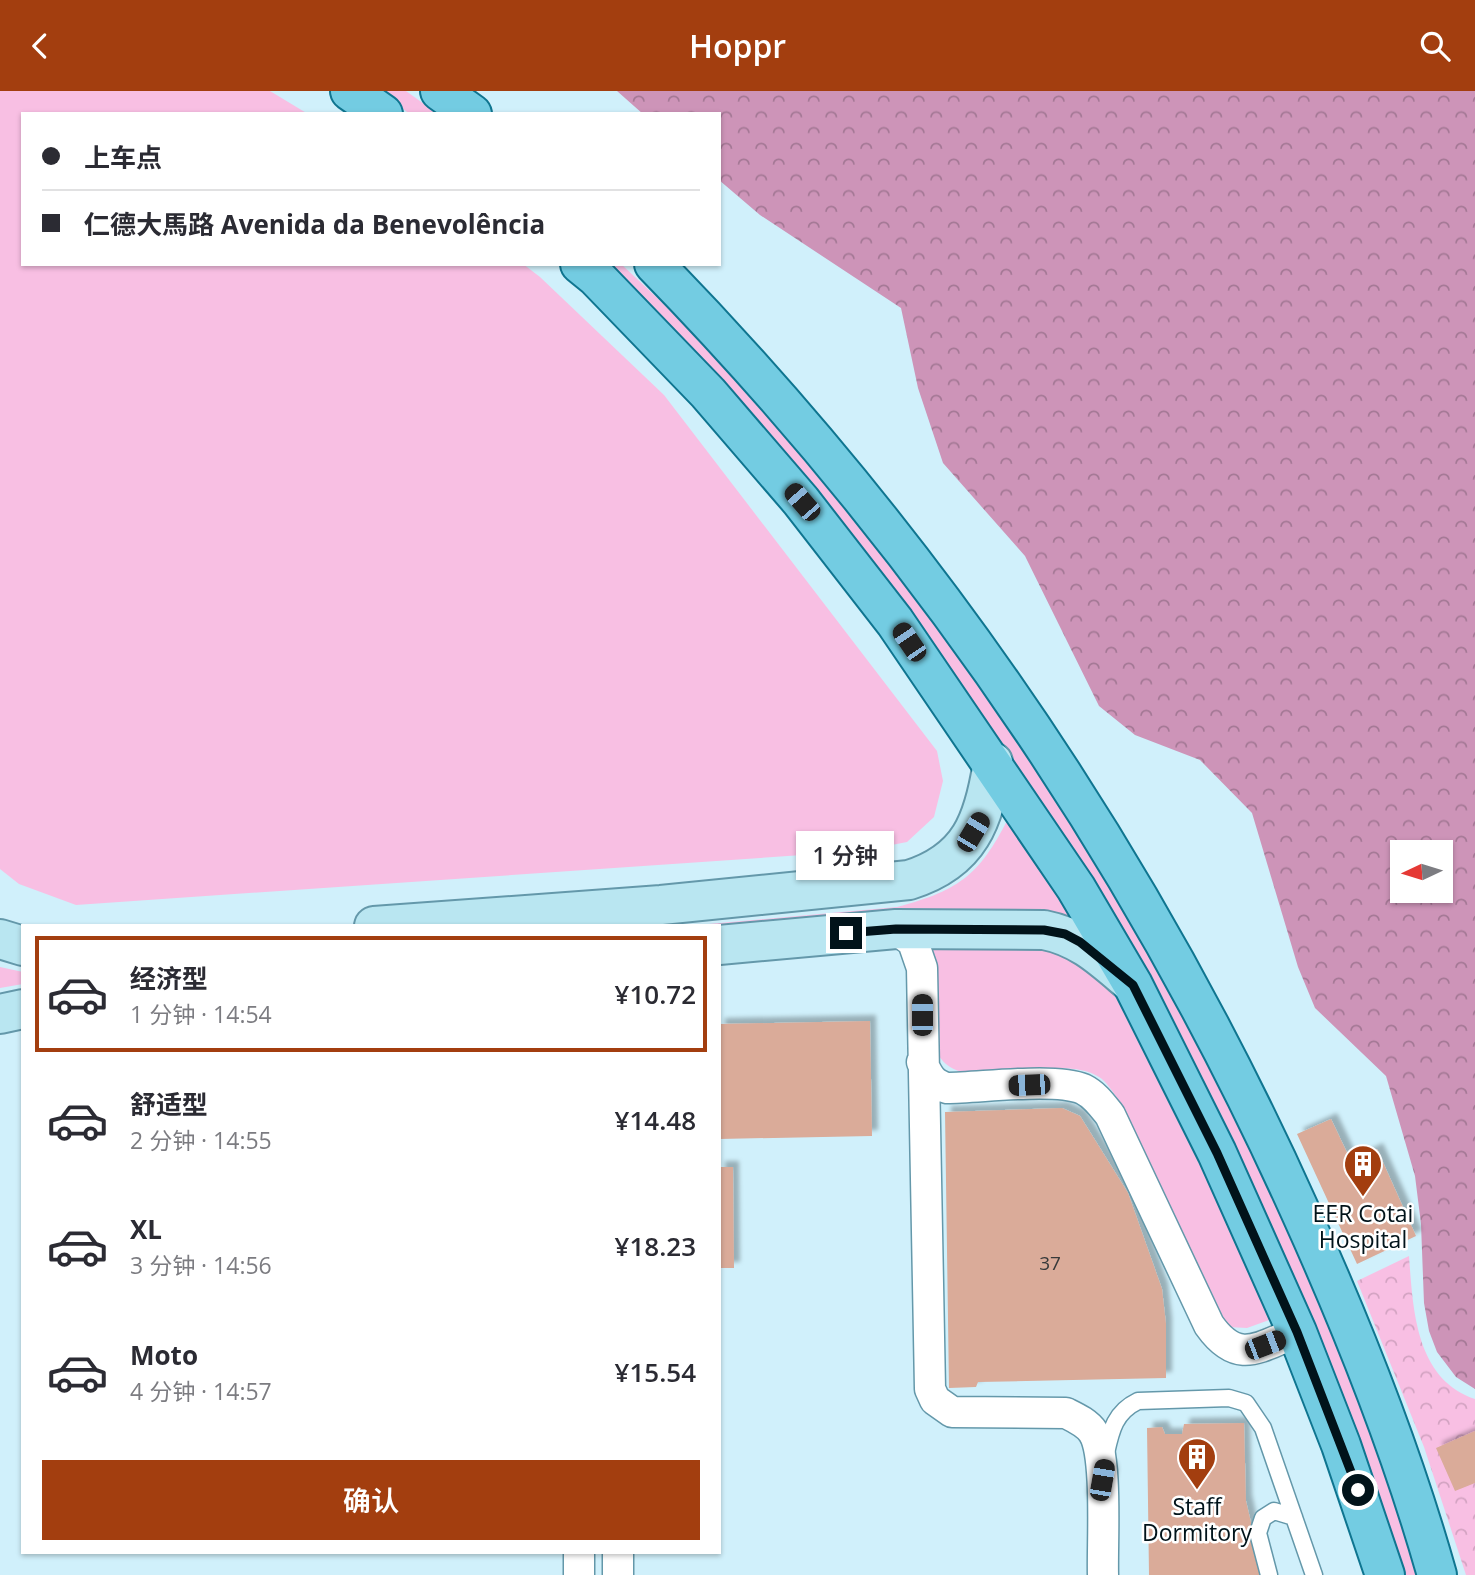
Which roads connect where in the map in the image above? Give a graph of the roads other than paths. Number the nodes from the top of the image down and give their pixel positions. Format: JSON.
{"nodes":[{"id":1,"x":350,"y":91,"type":"edge"},
{"id":2,"x":440,"y":91,"type":"edge"},
{"id":3,"x":380,"y":112,"type":"edge"},
{"id":4,"x":469,"y":112,"type":"edge"},
{"id":5,"x":582,"y":266,"type":"edge"},
{"id":6,"x":656,"y":266,"type":"edge"},
{"id":7,"x":993,"y":762,"type":"junction"},
{"id":8,"x":589,"y":918,"type":"edge"},
{"id":9,"x":428,"y":924,"type":"edge"},
{"id":10,"x":896,"y":929,"type":"junction"},
{"id":11,"x":0,"y":939,"type":"edge"},
{"id":12,"x":21,"y":945,"type":"edge"},
{"id":13,"x":721,"y":945,"type":"edge"},
{"id":14,"x":1133,"y":985,"type":"junction"},
{"id":15,"x":21,"y":1009,"type":"edge"},
{"id":16,"x":0,"y":1014,"type":"edge"},
{"id":17,"x":922,"y":1062,"type":"junction"},
{"id":18,"x":1297,"y":1332,"type":"junction"},
{"id":19,"x":1102,"y":1480,"type":"junction"},
{"id":20,"x":1294,"y":1517,"type":"junction"},
{"id":21,"x":579,"y":1554,"type":"edge"},
{"id":22,"x":618,"y":1554,"type":"edge"},
{"id":23,"x":1308,"y":1570,"type":"edge"},
{"id":24,"x":579,"y":1575,"type":"edge"},
{"id":25,"x":618,"y":1575,"type":"edge"},
{"id":26,"x":1102,"y":1575,"type":"edge"},
{"id":27,"x":1269,"y":1575,"type":"edge"},
{"id":28,"x":1385,"y":1575,"type":"edge"},
{"id":29,"x":1437,"y":1575,"type":"edge"}],
"edges":[{"from":1,"to":3,"type":"main road"},
{"from":2,"to":4,"type":"main road"},
{"from":5,"to":7,"type":"main road"},
{"from":6,"to":29,"type":"main road"},
{"from":7,"to":8,"type":"main road"},
{"from":7,"to":14,"type":"main road"},
{"from":8,"to":9,"type":"main road"},
{"from":10,"to":13,"type":"main road"},
{"from":10,"to":14,"type":"main road"},
{"from":10,"to":17,"type":"street"},
{"from":11,"to":12,"type":"main road"},
{"from":14,"to":18,"type":"main road"},
{"from":15,"to":16,"type":"main road"},
{"from":17,"to":18,"type":"street"},
{"from":17,"to":19,"type":"street"},
{"from":18,"to":28,"type":"main road"},
{"from":19,"to":20,"type":"lane"},
{"from":19,"to":26,"type":"street"},
{"from":20,"to":23,"type":"lane"},
{"from":20,"to":27,"type":"lane"},
{"from":21,"to":24,"type":"street"},
{"from":22,"to":25,"type":"street"}]}
